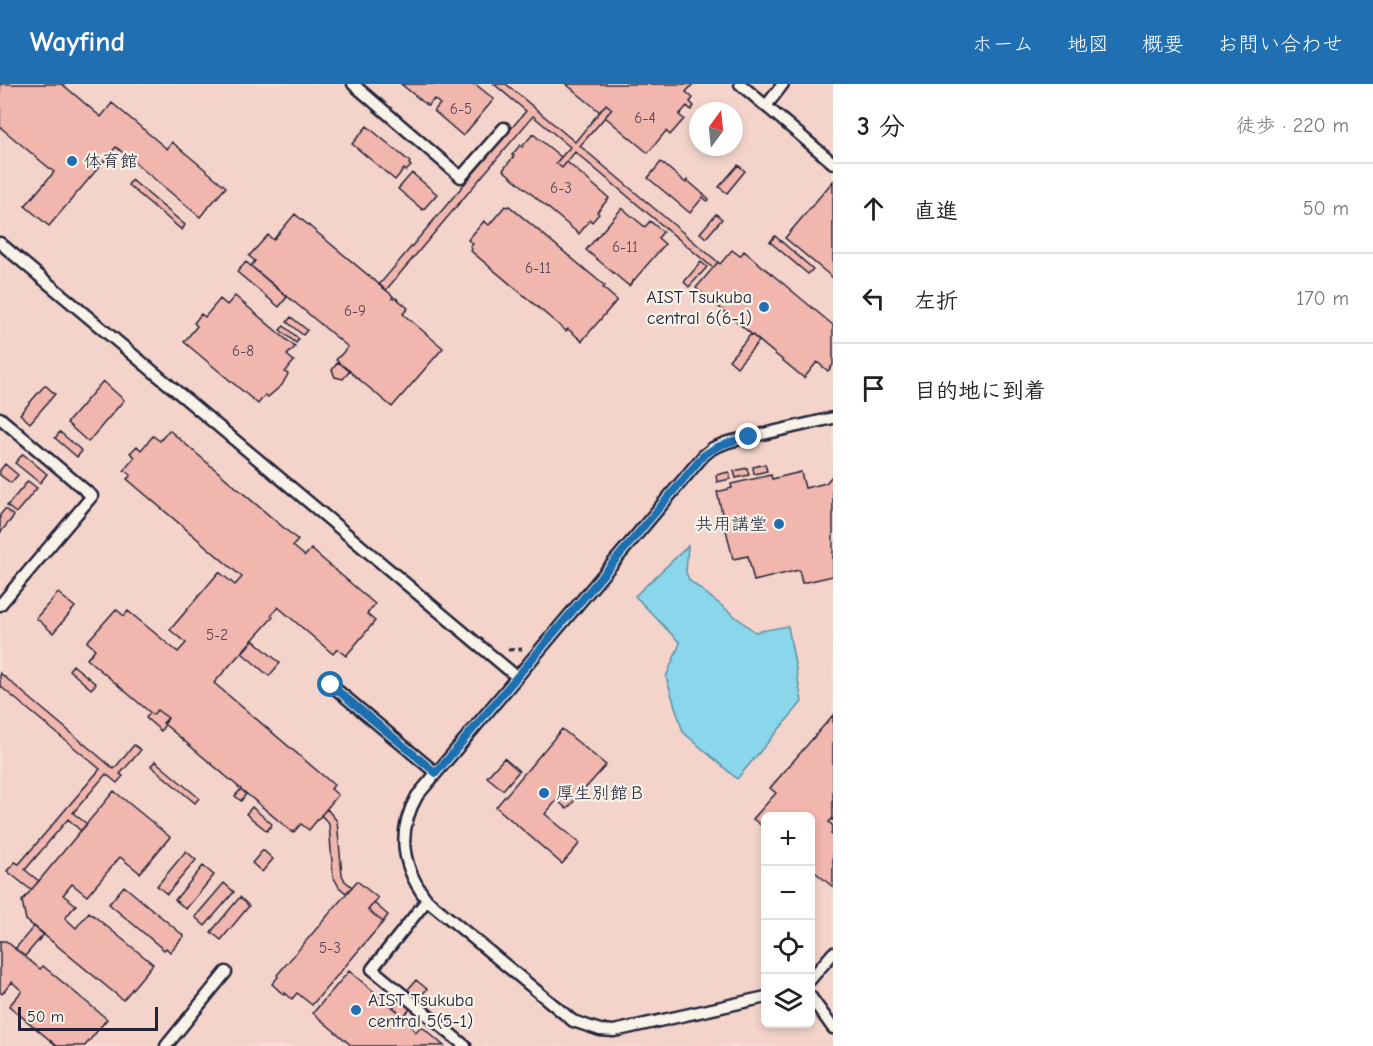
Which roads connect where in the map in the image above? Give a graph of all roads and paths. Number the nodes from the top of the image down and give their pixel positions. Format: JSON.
{"nodes":[{"id":1,"x":353,"y":84,"type":"edge"},
{"id":2,"x":740,"y":84,"type":"edge"},
{"id":3,"x":783,"y":84,"type":"edge"},
{"id":4,"x":766,"y":106,"type":"junction"},
{"id":5,"x":504,"y":128,"type":"dead end"},
{"id":6,"x":833,"y":163,"type":"edge"},
{"id":7,"x":0,"y":243,"type":"edge"},
{"id":8,"x":0,"y":418,"type":"edge"},
{"id":9,"x":833,"y":418,"type":"edge"},
{"id":10,"x":0,"y":605,"type":"edge"},
{"id":11,"x":518,"y":677,"type":"junction"},
{"id":12,"x":331,"y":685,"type":"dead end"},
{"id":13,"x":436,"y":773,"type":"junction"},
{"id":14,"x":427,"y":900,"type":"junction"},
{"id":15,"x":833,"y":953,"type":"edge"},
{"id":16,"x":226,"y":972,"type":"dead end"},
{"id":17,"x":815,"y":974,"type":"edge"},
{"id":18,"x":761,"y":998,"type":"edge"},
{"id":19,"x":815,"y":1003,"type":"edge"},
{"id":20,"x":833,"y":1028,"type":"edge"},
{"id":21,"x":166,"y":1046,"type":"edge"},
{"id":22,"x":465,"y":1046,"type":"edge"}],
"edges":[{"from":1,"to":5,"type":"lane"},
{"from":2,"to":4,"type":"lane"},
{"from":3,"to":4,"type":"lane"},
{"from":4,"to":6,"type":"lane"},
{"from":7,"to":11,"type":"lane"},
{"from":8,"to":10,"type":"lane"},
{"from":9,"to":11,"type":"lane"},
{"from":11,"to":13,"type":"lane"},
{"from":12,"to":13,"type":"lane"},
{"from":13,"to":14,"type":"lane"},
{"from":14,"to":18,"type":"lane"},
{"from":14,"to":22,"type":"lane"},
{"from":15,"to":17,"type":"lane"},
{"from":16,"to":21,"type":"lane"},
{"from":19,"to":20,"type":"lane"}]}
